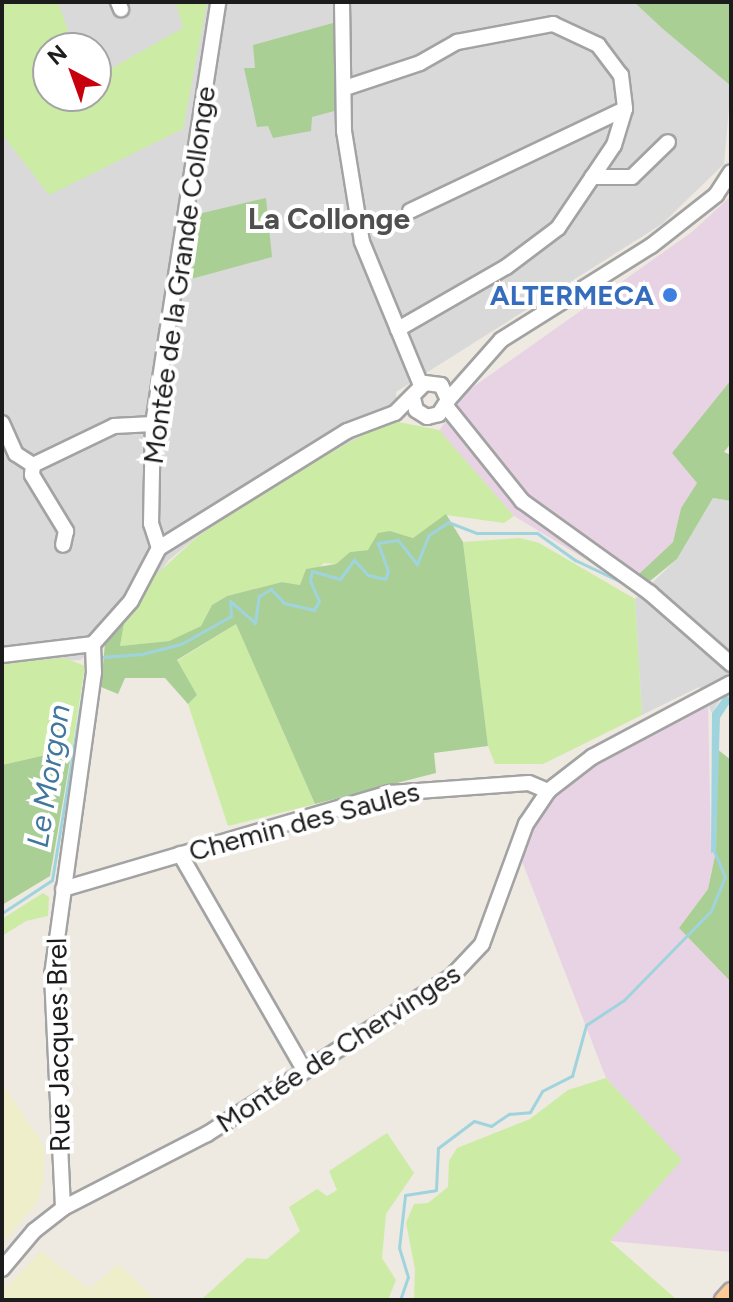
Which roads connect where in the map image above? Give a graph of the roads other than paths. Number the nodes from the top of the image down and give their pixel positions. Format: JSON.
{"nodes":[{"id":1,"x":218,"y":2,"type":"edge"},
{"id":2,"x":347,"y":4,"type":"edge"},
{"id":3,"x":345,"y":88,"type":"junction"},
{"id":4,"x":625,"y":109,"type":"junction"},
{"id":5,"x":668,"y":142,"type":"dead end"},
{"id":6,"x":731,"y":172,"type":"edge"},
{"id":7,"x":592,"y":177,"type":"junction"},
{"id":8,"x":410,"y":211,"type":"dead end"},
{"id":9,"x":398,"y":329,"type":"junction"},
{"id":10,"x":474,"y":367,"type":"junction"},
{"id":11,"x":423,"y":388,"type":"junction"},
{"id":12,"x":447,"y":403,"type":"junction"},
{"id":13,"x":395,"y":413,"type":"junction"},
{"id":14,"x":423,"y":415,"type":"junction"},
{"id":15,"x":2,"y":423,"type":"edge"},
{"id":16,"x":153,"y":424,"type":"junction"},
{"id":17,"x":462,"y":432,"type":"junction"},
{"id":18,"x":33,"y":465,"type":"junction"},
{"id":19,"x":63,"y":545,"type":"dead end"},
{"id":20,"x":159,"y":548,"type":"junction"},
{"id":21,"x":93,"y":644,"type":"junction"},
{"id":22,"x":2,"y":655,"type":"edge"},
{"id":23,"x":731,"y":664,"type":"edge"},
{"id":24,"x":731,"y":675,"type":"edge"},
{"id":25,"x":731,"y":683,"type":"edge"},
{"id":26,"x":548,"y":791,"type":"junction"},
{"id":27,"x":180,"y":854,"type":"junction"},
{"id":28,"x":63,"y":889,"type":"junction"},
{"id":29,"x":305,"y":1071,"type":"junction"},
{"id":30,"x":63,"y":1208,"type":"junction"},
{"id":31,"x":2,"y":1269,"type":"edge"},
{"id":32,"x":731,"y":1291,"type":"edge"},
{"id":33,"x":723,"y":1300,"type":"edge"}],
"edges":[{"from":1,"to":16,"type":"street","name":"Montée de la Grande Collonge"},
{"from":2,"to":3,"type":"street"},
{"from":3,"to":4,"type":"street"},
{"from":3,"to":9,"type":"street"},
{"from":4,"to":7,"type":"street"},
{"from":4,"to":8,"type":"street"},
{"from":5,"to":7,"type":"street"},
{"from":6,"to":10,"type":"street"},
{"from":7,"to":9,"type":"street"},
{"from":9,"to":11,"type":"street"},
{"from":10,"to":11,"type":"street"},
{"from":10,"to":12,"type":"street"},
{"from":11,"to":12,"type":"street"},
{"from":11,"to":13,"type":"street"},
{"from":11,"to":14,"type":"street"},
{"from":12,"to":14,"type":"street"},
{"from":12,"to":17,"type":"street"},
{"from":13,"to":14,"type":"street"},
{"from":13,"to":20,"type":"street"},
{"from":14,"to":17,"type":"street"},
{"from":15,"to":18,"type":"street"},
{"from":16,"to":18,"type":"street"},
{"from":16,"to":20,"type":"street","name":"Montée de la Grande Collonge"},
{"from":17,"to":23,"type":"street"},
{"from":18,"to":19,"type":"street"},
{"from":20,"to":21,"type":"street"},
{"from":21,"to":22,"type":"street"},
{"from":21,"to":28,"type":"street","name":"Rue Jacques Brel"},
{"from":24,"to":25,"type":"street"},
{"from":25,"to":26,"type":"street","name":"Montée de Chervinges"},
{"from":26,"to":27,"type":"street","name":"Chemin des Saules"},
{"from":26,"to":29,"type":"street","name":"Montée de Chervinges"},
{"from":27,"to":28,"type":"street","name":"Chemin des Saules"},
{"from":27,"to":29,"type":"street"},
{"from":28,"to":30,"type":"street","name":"Rue Jacques Brel"},
{"from":29,"to":30,"type":"street","name":"Montée de Chervinges"},
{"from":30,"to":31,"type":"street","name":"Montée de Chervinges"},
{"from":32,"to":33,"type":"main road"}]}
